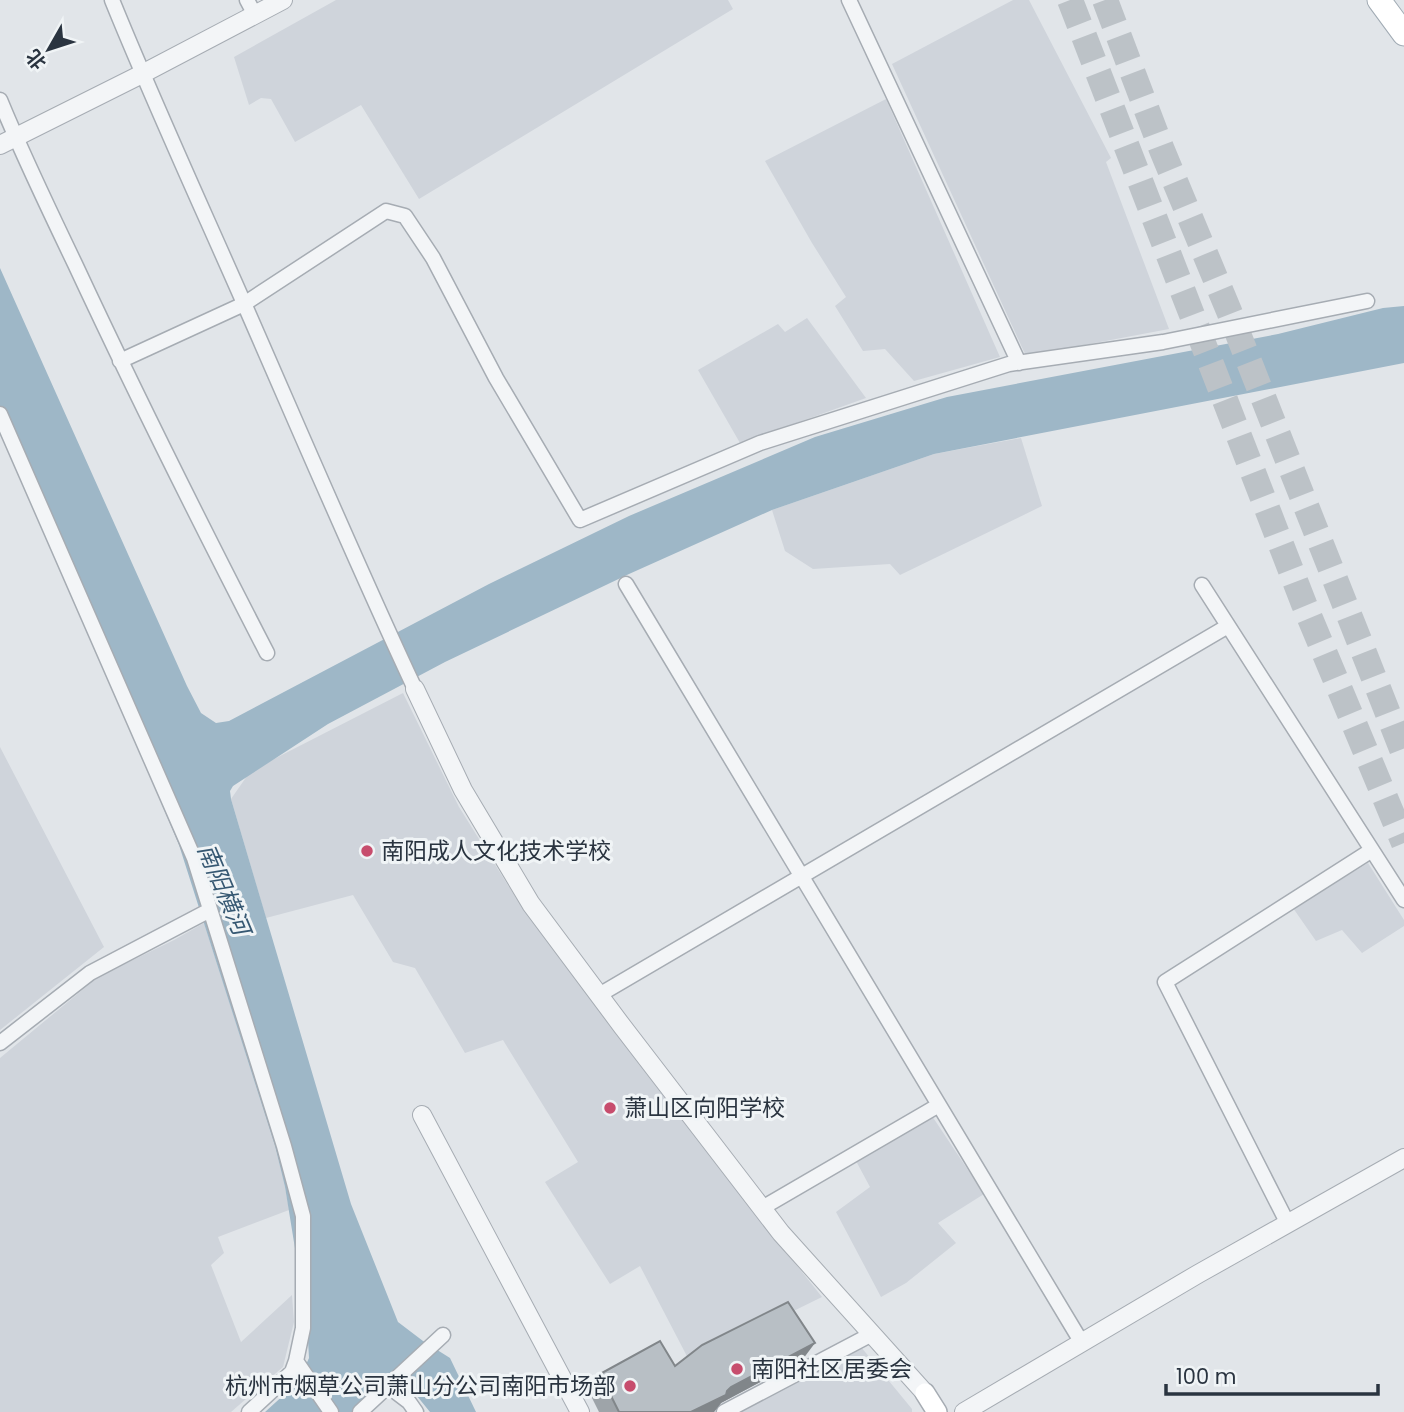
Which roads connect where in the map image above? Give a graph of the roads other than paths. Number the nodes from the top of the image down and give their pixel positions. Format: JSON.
{"nodes":[{"id":1,"x":112,"y":0,"type":"edge"},
{"id":2,"x":283,"y":0,"type":"edge"},
{"id":3,"x":849,"y":0,"type":"edge"},
{"id":4,"x":1379,"y":0,"type":"edge"},
{"id":5,"x":251,"y":8,"type":"edge"},
{"id":6,"x":1404,"y":34,"type":"edge"},
{"id":7,"x":142,"y":74,"type":"junction"},
{"id":8,"x":0,"y":100,"type":"edge"},
{"id":9,"x":8,"y":142,"type":"edge"},
{"id":10,"x":1367,"y":301,"type":"dead end"},
{"id":11,"x":244,"y":304,"type":"junction"},
{"id":12,"x":120,"y":361,"type":"junction"},
{"id":13,"x":1018,"y":363,"type":"junction"},
{"id":14,"x":0,"y":414,"type":"edge"},
{"id":15,"x":626,"y":584,"type":"dead end"},
{"id":16,"x":1202,"y":585,"type":"dead end"},
{"id":17,"x":1228,"y":626,"type":"junction"},
{"id":18,"x":267,"y":653,"type":"dead end"},
{"id":19,"x":415,"y":689,"type":"joint"},
{"id":20,"x":1372,"y":850,"type":"junction"},
{"id":21,"x":802,"y":876,"type":"junction"},
{"id":22,"x":1404,"y":900,"type":"edge"},
{"id":23,"x":210,"y":910,"type":"junction"},
{"id":24,"x":599,"y":995,"type":"junction"},
{"id":25,"x":0,"y":1043,"type":"edge"},
{"id":26,"x":939,"y":1105,"type":"junction"},
{"id":27,"x":422,"y":1115,"type":"dead end"},
{"id":28,"x":1404,"y":1158,"type":"edge"},
{"id":29,"x":762,"y":1208,"type":"junction"},
{"id":30,"x":1288,"y":1224,"type":"junction"},
{"id":31,"x":872,"y":1334,"type":"junction"},
{"id":32,"x":443,"y":1335,"type":"dead end"},
{"id":33,"x":1082,"y":1343,"type":"junction"},
{"id":34,"x":296,"y":1361,"type":"junction"},
{"id":35,"x":388,"y":1386,"type":"junction"},
{"id":36,"x":925,"y":1393,"type":"joint"},
{"id":37,"x":365,"y":1408,"type":"edge"},
{"id":38,"x":248,"y":1412,"type":"edge"},
{"id":39,"x":331,"y":1412,"type":"edge"},
{"id":40,"x":416,"y":1412,"type":"edge"},
{"id":41,"x":580,"y":1412,"type":"edge"},
{"id":42,"x":724,"y":1412,"type":"edge"},
{"id":43,"x":937,"y":1412,"type":"edge"},
{"id":44,"x":964,"y":1412,"type":"edge"}],
"edges":[{"from":1,"to":7,"type":"street"},
{"from":2,"to":5,"type":"street"},
{"from":3,"to":13,"type":"street"},
{"from":4,"to":6,"type":"main road"},
{"from":5,"to":7,"type":"street"},
{"from":7,"to":9,"type":"street"},
{"from":7,"to":11,"type":"street"},
{"from":8,"to":9,"type":"street"},
{"from":9,"to":12,"type":"street"},
{"from":10,"to":13,"type":"street"},
{"from":11,"to":12,"type":"street"},
{"from":11,"to":13,"type":"street"},
{"from":11,"to":19,"type":"street"},
{"from":12,"to":18,"type":"street"},
{"from":14,"to":23,"type":"street"},
{"from":15,"to":21,"type":"street"},
{"from":16,"to":17,"type":"street"},
{"from":17,"to":20,"type":"street"},
{"from":17,"to":21,"type":"street"},
{"from":19,"to":24,"type":"street"},
{"from":20,"to":22,"type":"street"},
{"from":20,"to":30,"type":"street"},
{"from":21,"to":24,"type":"street"},
{"from":21,"to":26,"type":"street"},
{"from":23,"to":25,"type":"street"},
{"from":23,"to":34,"type":"street"},
{"from":24,"to":29,"type":"street"},
{"from":26,"to":29,"type":"street"},
{"from":26,"to":33,"type":"street"},
{"from":27,"to":41,"type":"street"},
{"from":28,"to":30,"type":"street"},
{"from":29,"to":31,"type":"street"},
{"from":30,"to":33,"type":"street"},
{"from":31,"to":36,"type":"street"},
{"from":31,"to":42,"type":"street"},
{"from":32,"to":35,"type":"street"},
{"from":33,"to":44,"type":"street"},
{"from":34,"to":38,"type":"street"},
{"from":34,"to":39,"type":"street"},
{"from":35,"to":37,"type":"street"},
{"from":35,"to":40,"type":"street"},
{"from":36,"to":43,"type":"main road"}]}
